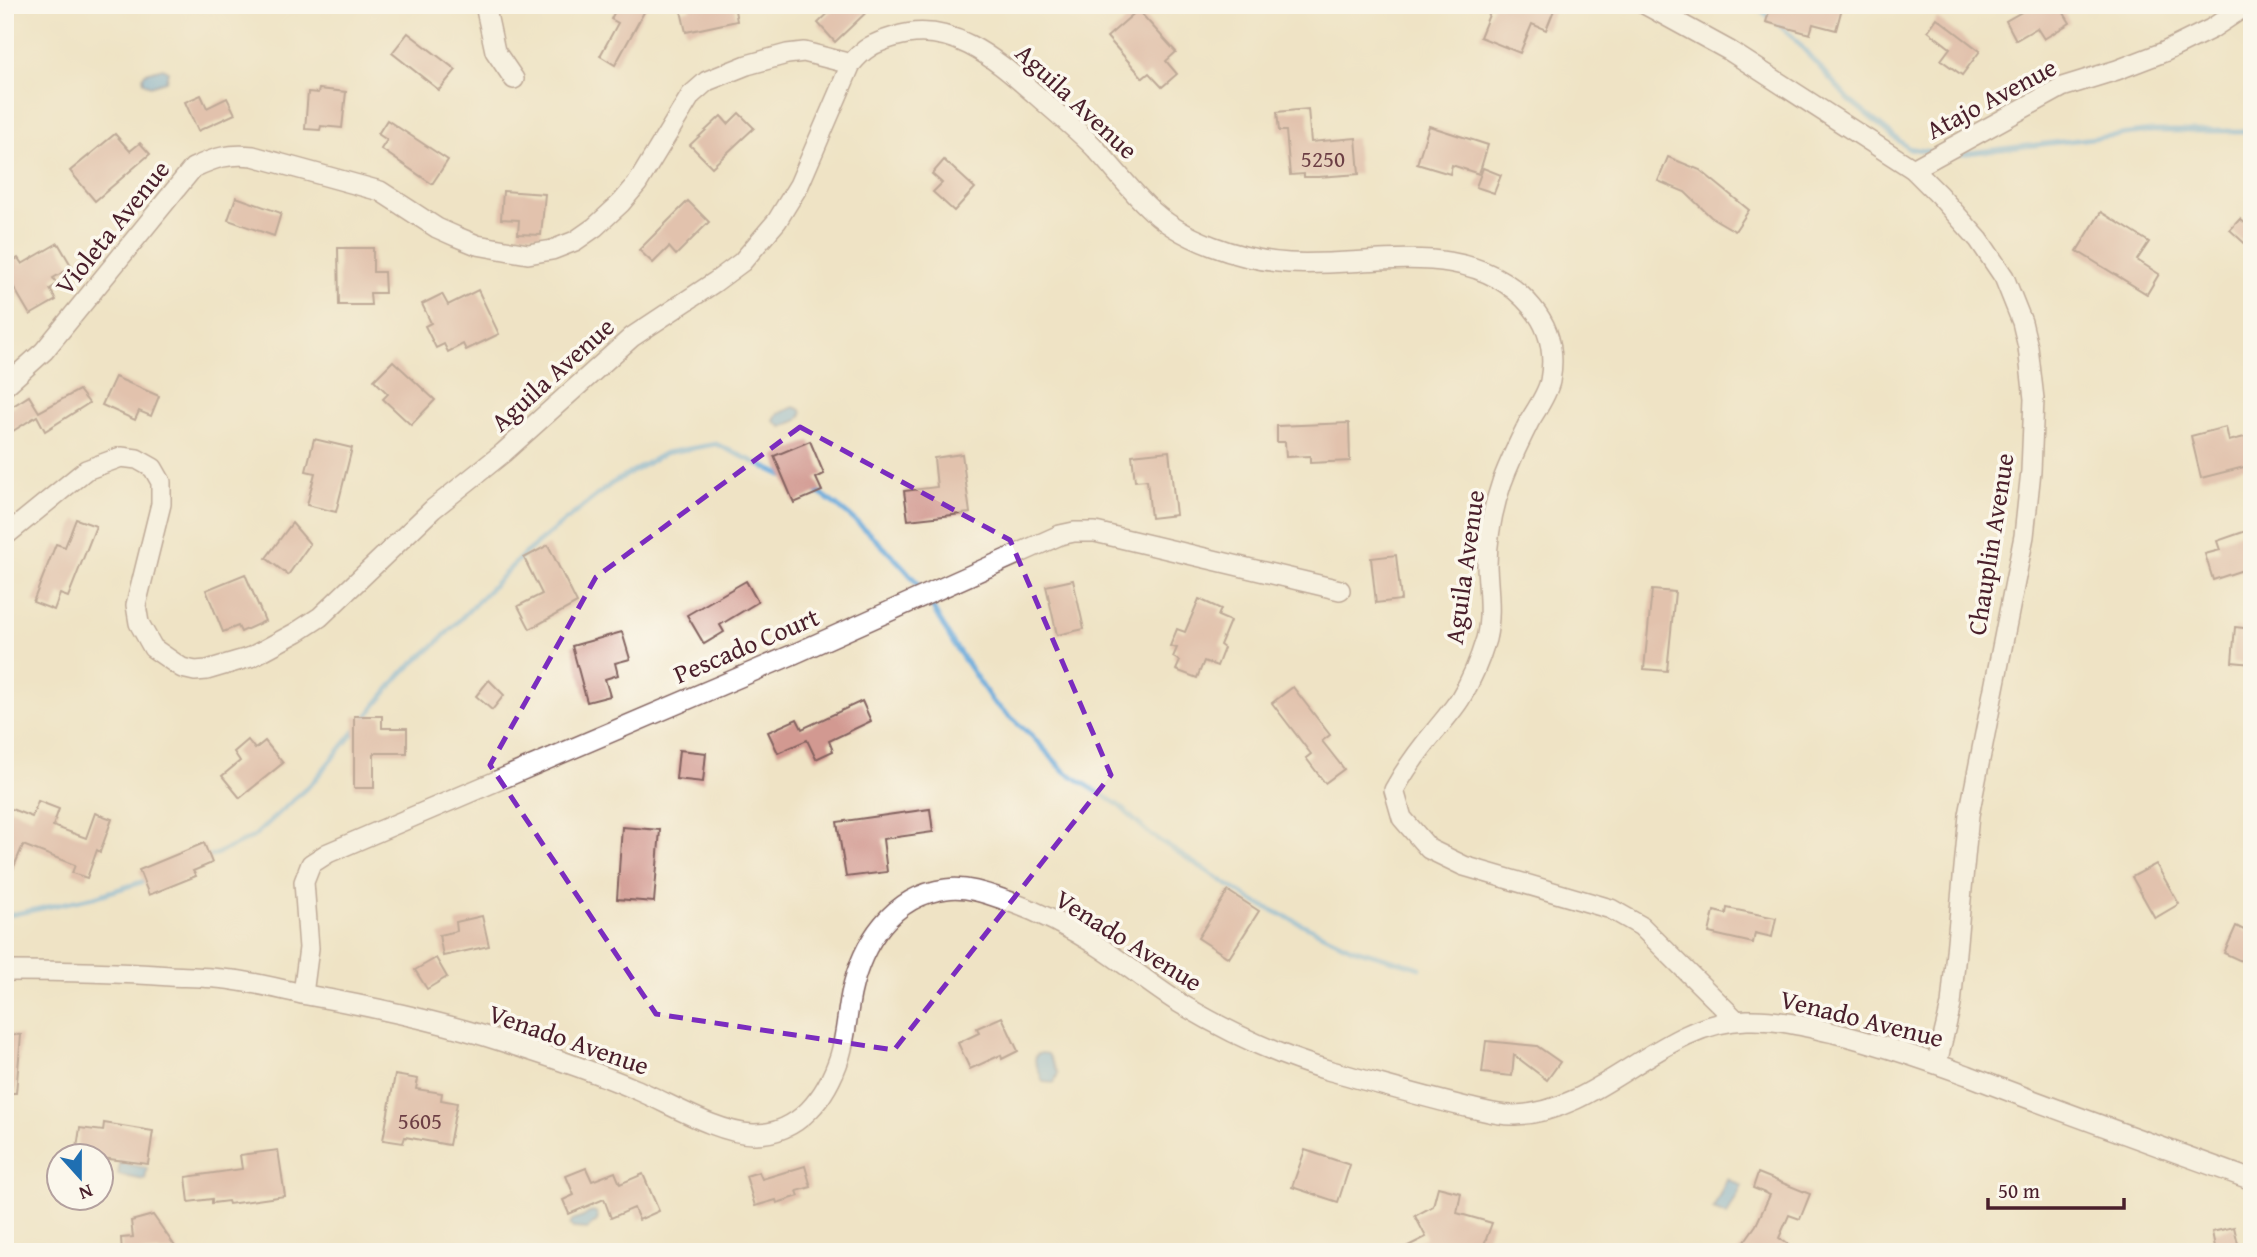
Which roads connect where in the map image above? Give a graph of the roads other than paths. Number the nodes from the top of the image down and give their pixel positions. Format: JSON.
{"nodes":[{"id":1,"x":485,"y":5,"type":"edge"},
{"id":2,"x":1646,"y":5,"type":"edge"},
{"id":3,"x":2247,"y":5,"type":"edge"},
{"id":4,"x":851,"y":64,"type":"junction"},
{"id":5,"x":514,"y":79,"type":"dead end"},
{"id":6,"x":1913,"y":169,"type":"junction"},
{"id":7,"x":5,"y":386,"type":"edge"},
{"id":8,"x":5,"y":537,"type":"edge"},
{"id":9,"x":1340,"y":590,"type":"dead end"},
{"id":10,"x":5,"y":971,"type":"edge"},
{"id":11,"x":303,"y":994,"type":"junction"},
{"id":12,"x":1736,"y":1020,"type":"junction"},
{"id":13,"x":1937,"y":1063,"type":"junction"},
{"id":14,"x":2252,"y":1180,"type":"edge"}],
"edges":[{"from":1,"to":5,"type":"street"},
{"from":2,"to":6,"type":"street","name":"Chauplin Avenue"},
{"from":3,"to":6,"type":"street","name":"Atajo Avenue"},
{"from":4,"to":7,"type":"street","name":"Violeta Avenue"},
{"from":4,"to":8,"type":"street","name":"Aguila Avenue"},
{"from":4,"to":12,"type":"street","name":"Aguila Avenue"},
{"from":6,"to":13,"type":"street","name":"Chauplin Avenue"},
{"from":9,"to":11,"type":"street","name":"Pescado Court"},
{"from":10,"to":11,"type":"street","name":"Venado Avenue"},
{"from":11,"to":12,"type":"street","name":"Venado Avenue"},
{"from":12,"to":13,"type":"street","name":"Venado Avenue"},
{"from":13,"to":14,"type":"street","name":"Venado Avenue"}]}
